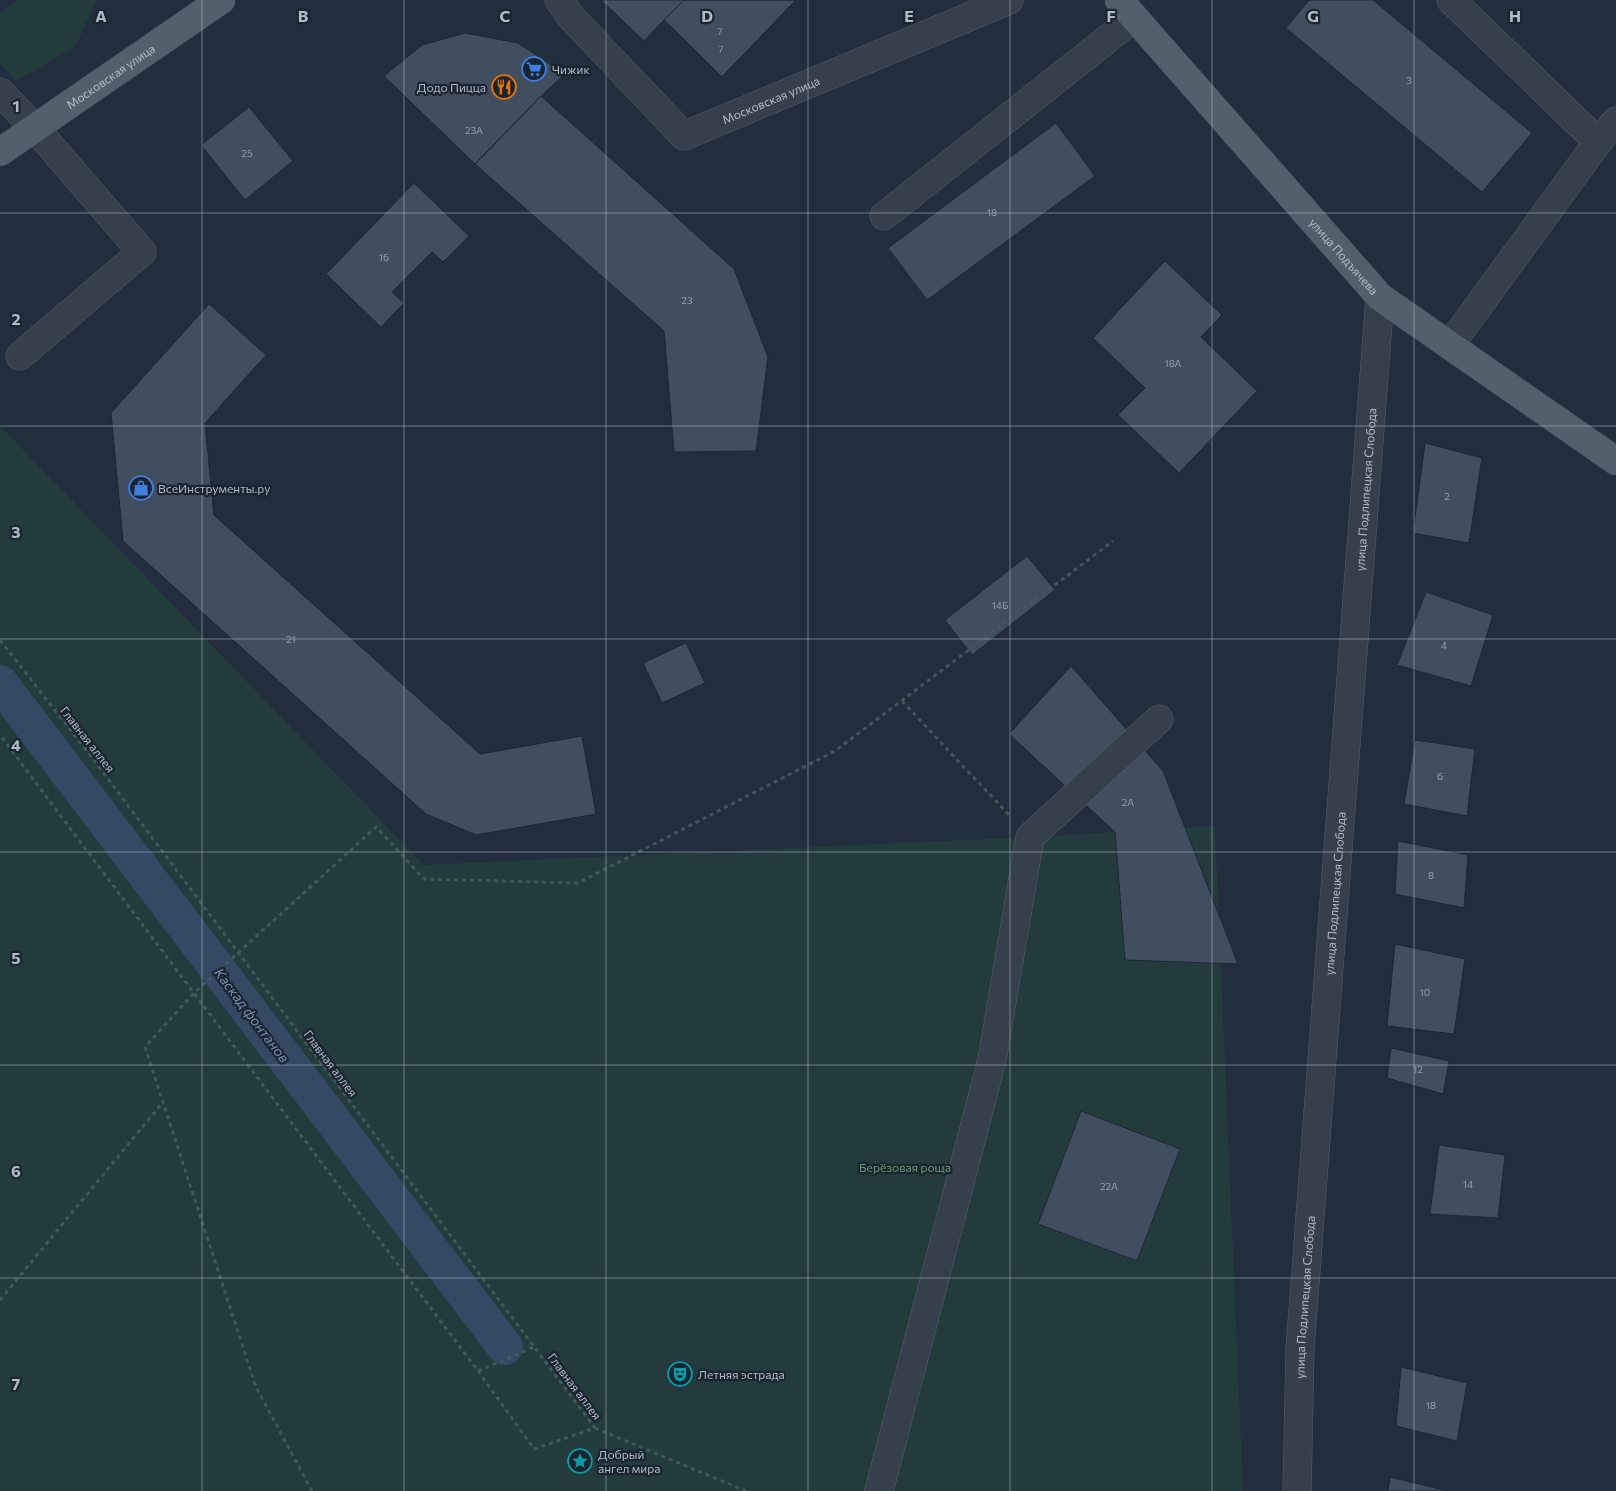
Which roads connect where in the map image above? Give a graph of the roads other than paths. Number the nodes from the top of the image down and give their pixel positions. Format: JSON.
{"nodes":[{"id":1,"x":221,"y":0,"type":"edge"},
{"id":2,"x":1010,"y":0,"type":"edge"},
{"id":3,"x":1451,"y":0,"type":"edge"},
{"id":4,"x":565,"y":9,"type":"edge"},
{"id":5,"x":1127,"y":9,"type":"edge"},
{"id":6,"x":0,"y":92,"type":"edge"},
{"id":7,"x":1616,"y":121,"type":"edge"},
{"id":8,"x":34,"y":128,"type":"junction"},
{"id":9,"x":1598,"y":142,"type":"junction"},
{"id":10,"x":0,"y":152,"type":"edge"},
{"id":11,"x":884,"y":216,"type":"dead end"},
{"id":12,"x":1380,"y":297,"type":"junction"},
{"id":13,"x":1450,"y":345,"type":"junction"},
{"id":14,"x":20,"y":356,"type":"dead end"},
{"id":15,"x":1616,"y":461,"type":"edge"},
{"id":16,"x":1159,"y":719,"type":"dead end"},
{"id":17,"x":879,"y":1491,"type":"edge"},
{"id":18,"x":1298,"y":1491,"type":"edge"}],
"edges":[{"from":1,"to":8,"type":"main road","name":"Московская улица"},
{"from":2,"to":4,"type":"street","name":"Московская улица"},
{"from":3,"to":9,"type":"street"},
{"from":5,"to":11,"type":"street"},
{"from":5,"to":12,"type":"main road","name":"улица Подъячева"},
{"from":6,"to":8,"type":"street"},
{"from":7,"to":9,"type":"street"},
{"from":8,"to":10,"type":"main road","name":"Московская улица"},
{"from":8,"to":14,"type":"street"},
{"from":9,"to":13,"type":"street"},
{"from":12,"to":13,"type":"main road","name":"улица Подъячева"},
{"from":12,"to":18,"type":"street","name":"улица Подлипецкая Слобода"},
{"from":13,"to":15,"type":"main road","name":"улица Подъячева"},
{"from":16,"to":17,"type":"street"}]}
